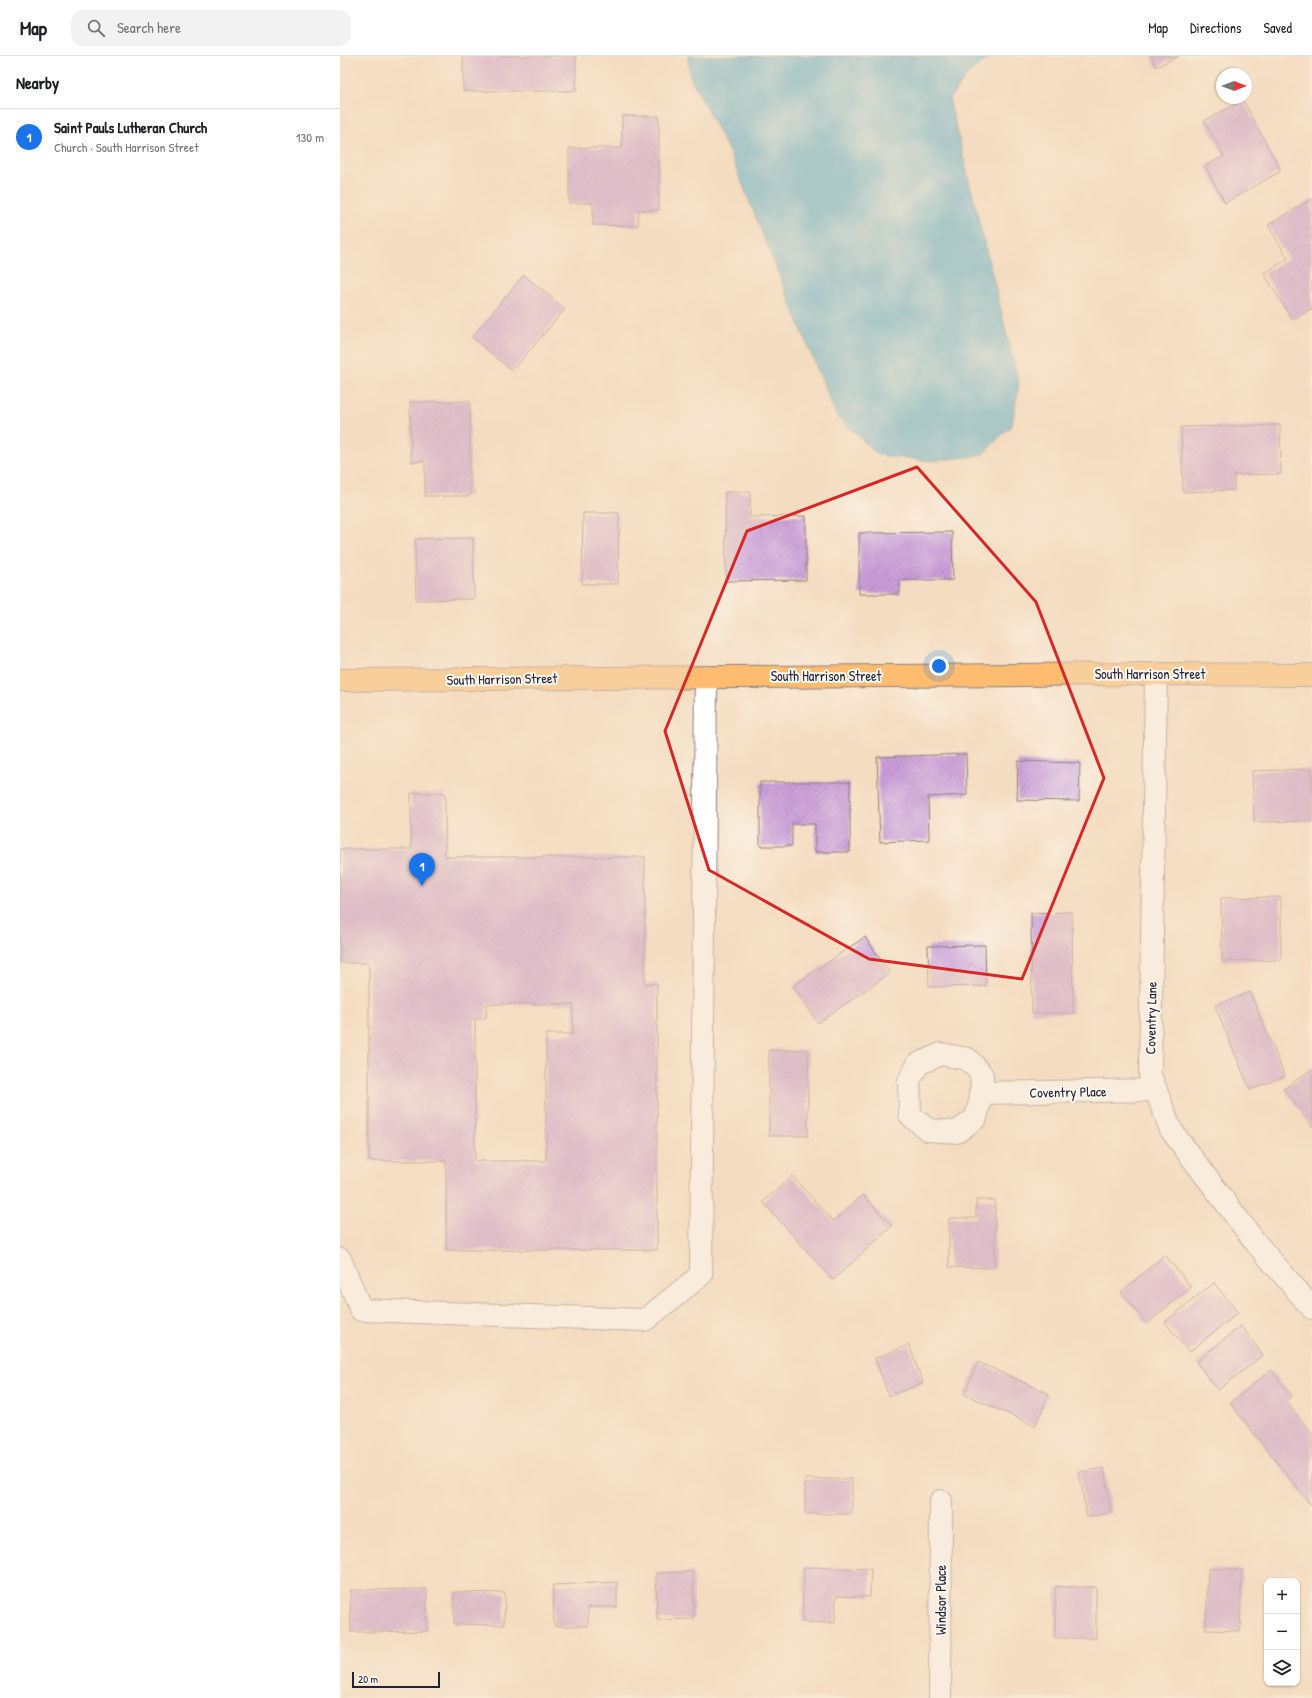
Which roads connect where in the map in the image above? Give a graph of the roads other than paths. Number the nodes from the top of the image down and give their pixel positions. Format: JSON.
{"nodes":[{"id":1,"x":1156,"y":674,"type":"junction"},
{"id":2,"x":1312,"y":675,"type":"edge"},
{"id":3,"x":706,"y":677,"type":"junction"},
{"id":4,"x":340,"y":680,"type":"edge"},
{"id":5,"x":1156,"y":1090,"type":"junction"},
{"id":6,"x":980,"y":1093,"type":"dead end"},
{"id":7,"x":340,"y":1259,"type":"edge"},
{"id":8,"x":1312,"y":1308,"type":"edge"},
{"id":9,"x":941,"y":1501,"type":"dead end"},
{"id":10,"x":940,"y":1698,"type":"edge"}],
"edges":[{"from":1,"to":2,"type":"main road","name":"South Harrison Street"},
{"from":1,"to":3,"type":"main road","name":"South Harrison Street"},
{"from":1,"to":5,"type":"street","name":"Coventry Lane"},
{"from":3,"to":4,"type":"main road","name":"South Harrison Street"},
{"from":3,"to":7,"type":"street"},
{"from":5,"to":6,"type":"street","name":"Coventry Place"},
{"from":5,"to":8,"type":"street","name":"Coventry Lane"},
{"from":9,"to":10,"type":"street","name":"Windsor Place"}]}
